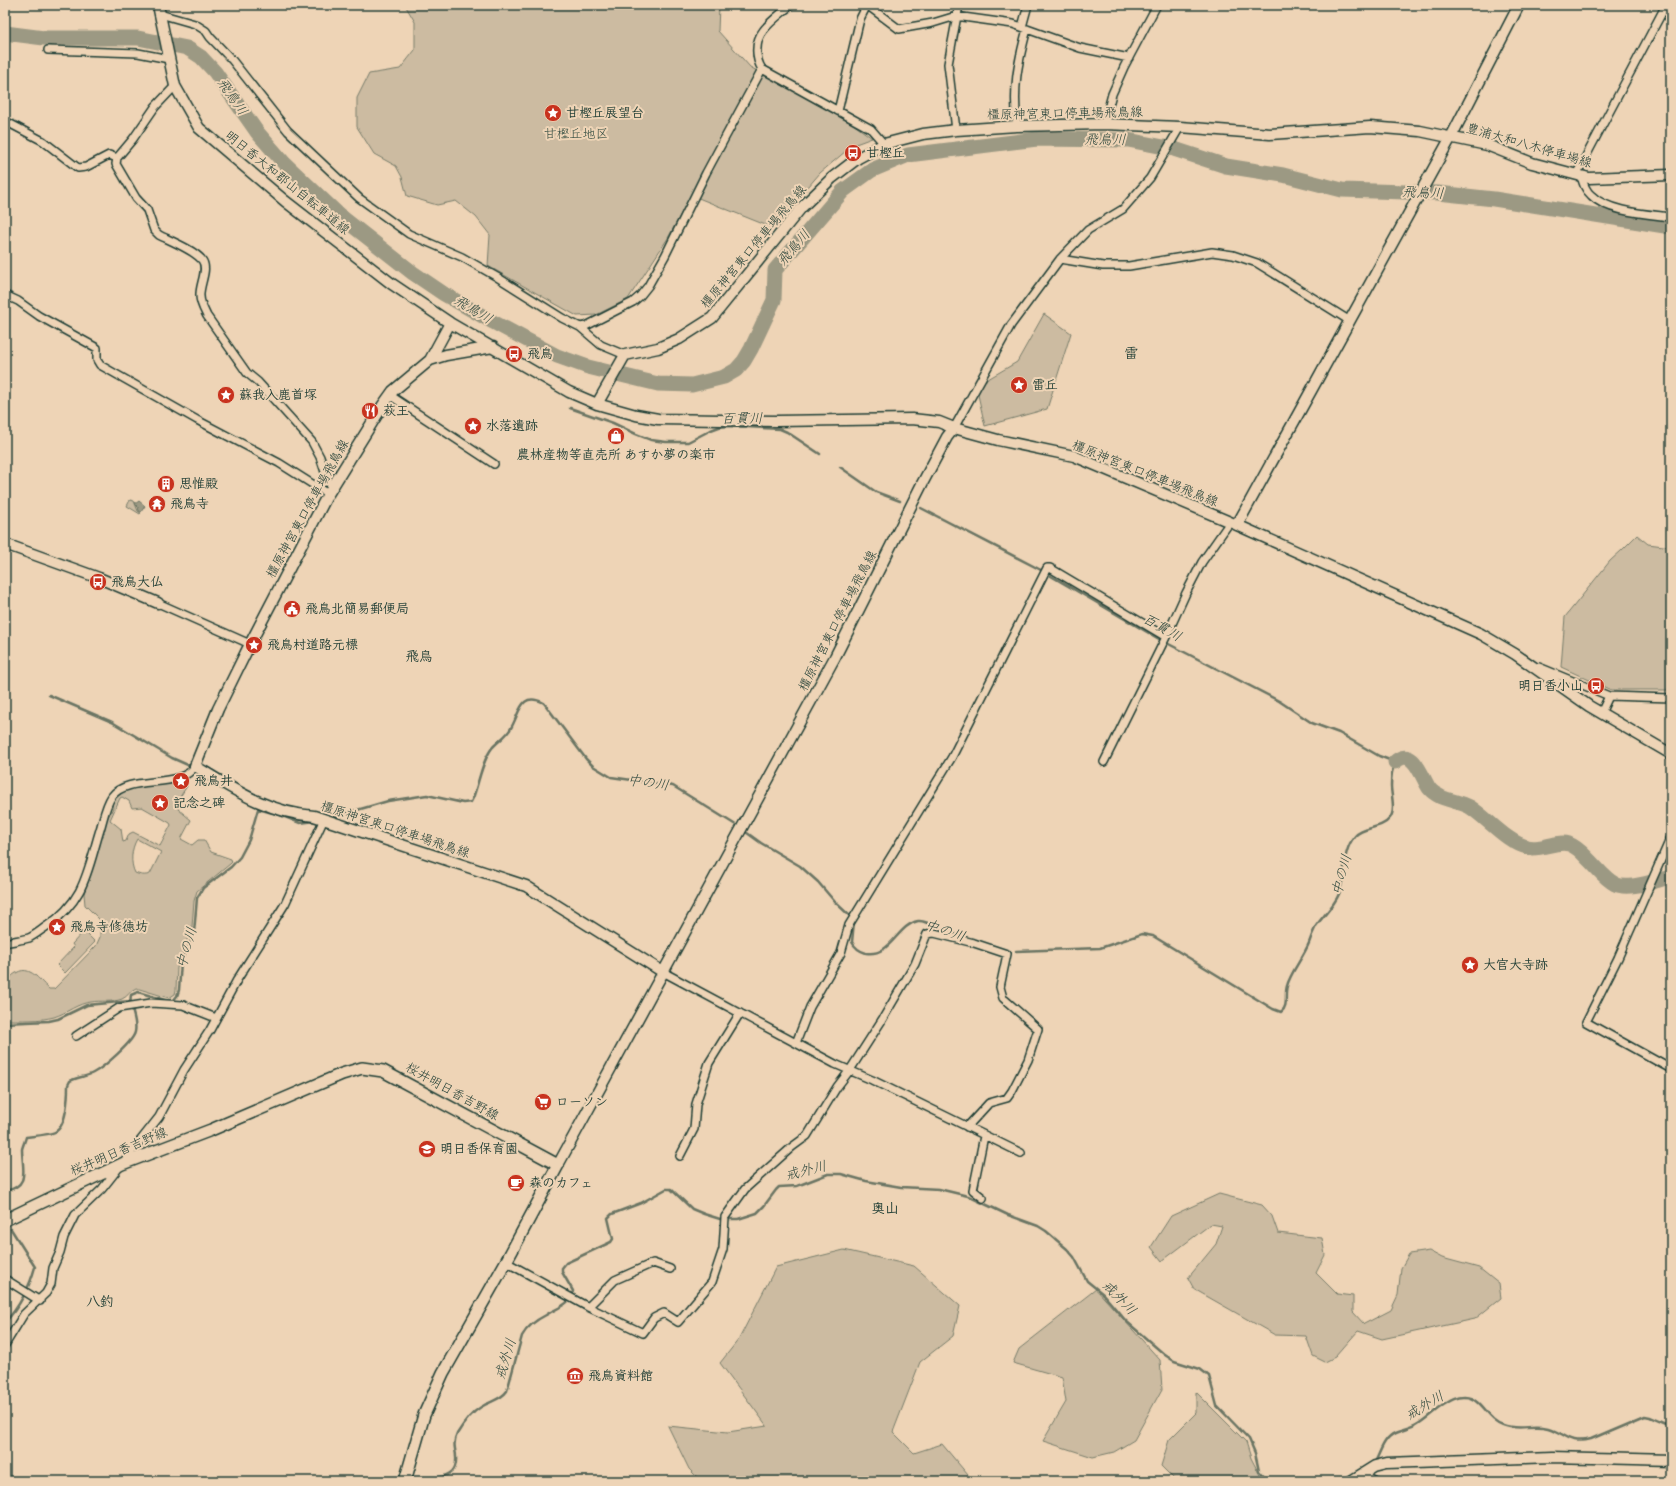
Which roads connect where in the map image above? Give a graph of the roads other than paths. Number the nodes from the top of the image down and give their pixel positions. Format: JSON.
{"nodes":[{"id":1,"x":791,"y":5,"type":"edge"},
{"id":2,"x":866,"y":5,"type":"edge"},
{"id":3,"x":959,"y":5,"type":"edge"},
{"id":4,"x":1028,"y":5,"type":"edge"},
{"id":5,"x":1157,"y":5,"type":"edge"},
{"id":6,"x":1519,"y":5,"type":"edge"},
{"id":7,"x":1666,"y":5,"type":"edge"},
{"id":8,"x":160,"y":14,"type":"edge"},
{"id":9,"x":956,"y":16,"type":"junction"},
{"id":10,"x":1025,"y":28,"type":"junction"},
{"id":11,"x":48,"y":50,"type":"dead end"},
{"id":12,"x":1129,"y":58,"type":"junction"},
{"id":13,"x":169,"y":62,"type":"junction"},
{"id":14,"x":762,"y":69,"type":"junction"},
{"id":15,"x":175,"y":86,"type":"junction"},
{"id":16,"x":838,"y":111,"type":"junction"},
{"id":17,"x":5,"y":121,"type":"edge"},
{"id":18,"x":1104,"y":124,"type":"junction"},
{"id":19,"x":1017,"y":126,"type":"junction"},
{"id":20,"x":1180,"y":127,"type":"junction"},
{"id":21,"x":956,"y":130,"type":"junction"},
{"id":22,"x":1451,"y":137,"type":"junction"},
{"id":23,"x":884,"y":144,"type":"junction"},
{"id":24,"x":117,"y":158,"type":"junction"},
{"id":25,"x":1671,"y":175,"type":"edge"},
{"id":26,"x":1579,"y":176,"type":"junction"},
{"id":27,"x":1671,"y":217,"type":"edge"},
{"id":28,"x":1060,"y":259,"type":"junction"},
{"id":29,"x":5,"y":295,"type":"edge"},
{"id":30,"x":1350,"y":321,"type":"junction"},
{"id":31,"x":450,"y":323,"type":"junction"},
{"id":32,"x":580,"y":327,"type":"junction"},
{"id":33,"x":493,"y":347,"type":"junction"},
{"id":34,"x":623,"y":358,"type":"junction"},
{"id":35,"x":430,"y":360,"type":"junction"},
{"id":36,"x":390,"y":396,"type":"junction"},
{"id":37,"x":597,"y":404,"type":"junction"},
{"id":38,"x":954,"y":428,"type":"junction"},
{"id":39,"x":494,"y":464,"type":"dead end"},
{"id":40,"x":330,"y":490,"type":"junction"},
{"id":41,"x":1234,"y":524,"type":"junction"},
{"id":42,"x":5,"y":544,"type":"edge"},
{"id":43,"x":158,"y":603,"type":"joint"},
{"id":44,"x":1166,"y":637,"type":"junction"},
{"id":45,"x":250,"y":644,"type":"junction"},
{"id":46,"x":1530,"y":663,"type":"junction"},
{"id":47,"x":1609,"y":696,"type":"junction"},
{"id":48,"x":1671,"y":698,"type":"edge"},
{"id":49,"x":1601,"y":713,"type":"junction"},
{"id":50,"x":1671,"y":754,"type":"edge"},
{"id":51,"x":1104,"y":762,"type":"dead end"},
{"id":52,"x":195,"y":766,"type":"junction"},
{"id":53,"x":324,"y":819,"type":"junction"},
{"id":54,"x":1671,"y":837,"type":"edge"},
{"id":55,"x":5,"y":943,"type":"edge"},
{"id":56,"x":663,"y":972,"type":"junction"},
{"id":57,"x":740,"y":1013,"type":"junction"},
{"id":58,"x":216,"y":1018,"type":"junction"},
{"id":59,"x":76,"y":1036,"type":"dead end"},
{"id":60,"x":796,"y":1043,"type":"junction"},
{"id":61,"x":850,"y":1070,"type":"junction"},
{"id":62,"x":1671,"y":1070,"type":"edge"},
{"id":63,"x":967,"y":1127,"type":"junction"},
{"id":64,"x":984,"y":1136,"type":"junction"},
{"id":65,"x":1021,"y":1153,"type":"dead end"},
{"id":66,"x":680,"y":1156,"type":"dead end"},
{"id":67,"x":122,"y":1164,"type":"junction"},
{"id":68,"x":558,"y":1165,"type":"junction"},
{"id":69,"x":983,"y":1198,"type":"dead end"},
{"id":70,"x":5,"y":1220,"type":"edge"},
{"id":71,"x":506,"y":1262,"type":"junction"},
{"id":72,"x":670,"y":1270,"type":"dead end"},
{"id":73,"x":5,"y":1279,"type":"edge"},
{"id":74,"x":40,"y":1301,"type":"junction"},
{"id":75,"x":588,"y":1307,"type":"junction"},
{"id":76,"x":5,"y":1345,"type":"edge"},
{"id":77,"x":1671,"y":1460,"type":"edge"},
{"id":78,"x":1363,"y":1474,"type":"junction"},
{"id":79,"x":405,"y":1481,"type":"edge"},
{"id":80,"x":1351,"y":1481,"type":"edge"},
{"id":81,"x":1377,"y":1481,"type":"edge"}],
"edges":[{"from":1,"to":14,"type":"street"},
{"from":2,"to":9,"type":"street"},
{"from":2,"to":16,"type":"street"},
{"from":3,"to":9,"type":"street"},
{"from":4,"to":10,"type":"street"},
{"from":5,"to":12,"type":"street"},
{"from":6,"to":22,"type":"main road"},
{"from":7,"to":26,"type":"street"},
{"from":8,"to":13,"type":"main road","name":"明日香大和郡山自転車道線"},
{"from":8,"to":32,"type":"street"},
{"from":9,"to":10,"type":"street"},
{"from":9,"to":21,"type":"street"},
{"from":10,"to":12,"type":"street"},
{"from":10,"to":19,"type":"street"},
{"from":11,"to":13,"type":"street"},
{"from":12,"to":18,"type":"street"},
{"from":13,"to":15,"type":"main road","name":"明日香大和郡山自転車道線"},
{"from":14,"to":16,"type":"street"},
{"from":14,"to":32,"type":"street"},
{"from":15,"to":24,"type":"street"},
{"from":15,"to":31,"type":"main road","name":"明日香大和郡山自転車道線"},
{"from":16,"to":23,"type":"street"},
{"from":17,"to":24,"type":"street"},
{"from":18,"to":19,"type":"main road","name":"橿原神宮東口停車場飛鳥線"},
{"from":18,"to":20,"type":"main road","name":"橿原神宮東口停車場飛鳥線"},
{"from":19,"to":21,"type":"main road","name":"橿原神宮東口停車場飛鳥線"},
{"from":20,"to":22,"type":"main road","name":"橿原神宮東口停車場飛鳥線"},
{"from":20,"to":28,"type":"street"},
{"from":21,"to":23,"type":"main road","name":"橿原神宮東口停車場飛鳥線"},
{"from":22,"to":26,"type":"main road","name":"豊浦大和八木停車場線"},
{"from":22,"to":30,"type":"main road"},
{"from":23,"to":34,"type":"main road","name":"橿原神宮東口停車場飛鳥線"},
{"from":24,"to":40,"type":"street"},
{"from":25,"to":26,"type":"main road","name":"豊浦大和八木停車場線"},
{"from":26,"to":27,"type":"street"},
{"from":28,"to":30,"type":"street"},
{"from":28,"to":38,"type":"street"},
{"from":29,"to":40,"type":"street"},
{"from":30,"to":41,"type":"main road"},
{"from":31,"to":33,"type":"main road"},
{"from":31,"to":35,"type":"main road","name":"橿原神宮東口停車場飛鳥線"},
{"from":32,"to":34,"type":"street"},
{"from":33,"to":35,"type":"main road"},
{"from":33,"to":37,"type":"main road"},
{"from":34,"to":37,"type":"main road"},
{"from":35,"to":36,"type":"main road","name":"橿原神宮東口停車場飛鳥線"},
{"from":36,"to":39,"type":"street"},
{"from":36,"to":40,"type":"main road","name":"橿原神宮東口停車場飛鳥線"},
{"from":37,"to":38,"type":"main road"},
{"from":38,"to":41,"type":"main road","name":"橿原神宮東口停車場飛鳥線"},
{"from":38,"to":56,"type":"main road","name":"橿原神宮東口停車場飛鳥線"},
{"from":40,"to":45,"type":"main road","name":"橿原神宮東口停車場飛鳥線"},
{"from":41,"to":44,"type":"street"},
{"from":41,"to":46,"type":"main road","name":"橿原神宮東口停車場飛鳥線"},
{"from":42,"to":43,"type":"main road"},
{"from":43,"to":45,"type":"street"},
{"from":44,"to":51,"type":"street"},
{"from":44,"to":60,"type":"street"},
{"from":45,"to":52,"type":"main road","name":"橿原神宮東口停車場飛鳥線"},
{"from":46,"to":47,"type":"street"},
{"from":46,"to":49,"type":"main road","name":"橿原神宮東口停車場飛鳥線"},
{"from":47,"to":48,"type":"street"},
{"from":47,"to":49,"type":"street"},
{"from":49,"to":50,"type":"main road","name":"橿原神宮東口停車場飛鳥線"},
{"from":52,"to":53,"type":"main road","name":"橿原神宮東口停車場飛鳥線"},
{"from":52,"to":55,"type":"street"},
{"from":53,"to":56,"type":"main road","name":"橿原神宮東口停車場飛鳥線"},
{"from":53,"to":58,"type":"street"},
{"from":54,"to":62,"type":"street"},
{"from":56,"to":57,"type":"street"},
{"from":56,"to":68,"type":"main road","name":"橿原神宮東口停車場飛鳥線"},
{"from":57,"to":60,"type":"street"},
{"from":57,"to":66,"type":"street"},
{"from":58,"to":59,"type":"street"},
{"from":58,"to":67,"type":"street"},
{"from":60,"to":61,"type":"street"},
{"from":61,"to":63,"type":"street"},
{"from":61,"to":63,"type":"street"},
{"from":61,"to":75,"type":"street"},
{"from":63,"to":64,"type":"street"},
{"from":64,"to":65,"type":"street"},
{"from":64,"to":69,"type":"street"},
{"from":67,"to":68,"type":"main road","name":"桜井明日香吉野線"},
{"from":67,"to":70,"type":"main road","name":"桜井明日香吉野線"},
{"from":67,"to":74,"type":"street"},
{"from":68,"to":71,"type":"main road"},
{"from":71,"to":75,"type":"street"},
{"from":71,"to":79,"type":"main road"},
{"from":72,"to":75,"type":"street"},
{"from":73,"to":74,"type":"street"},
{"from":74,"to":76,"type":"street"},
{"from":77,"to":78,"type":"main road"},
{"from":78,"to":80,"type":"main road"},
{"from":78,"to":81,"type":"street"}]}
